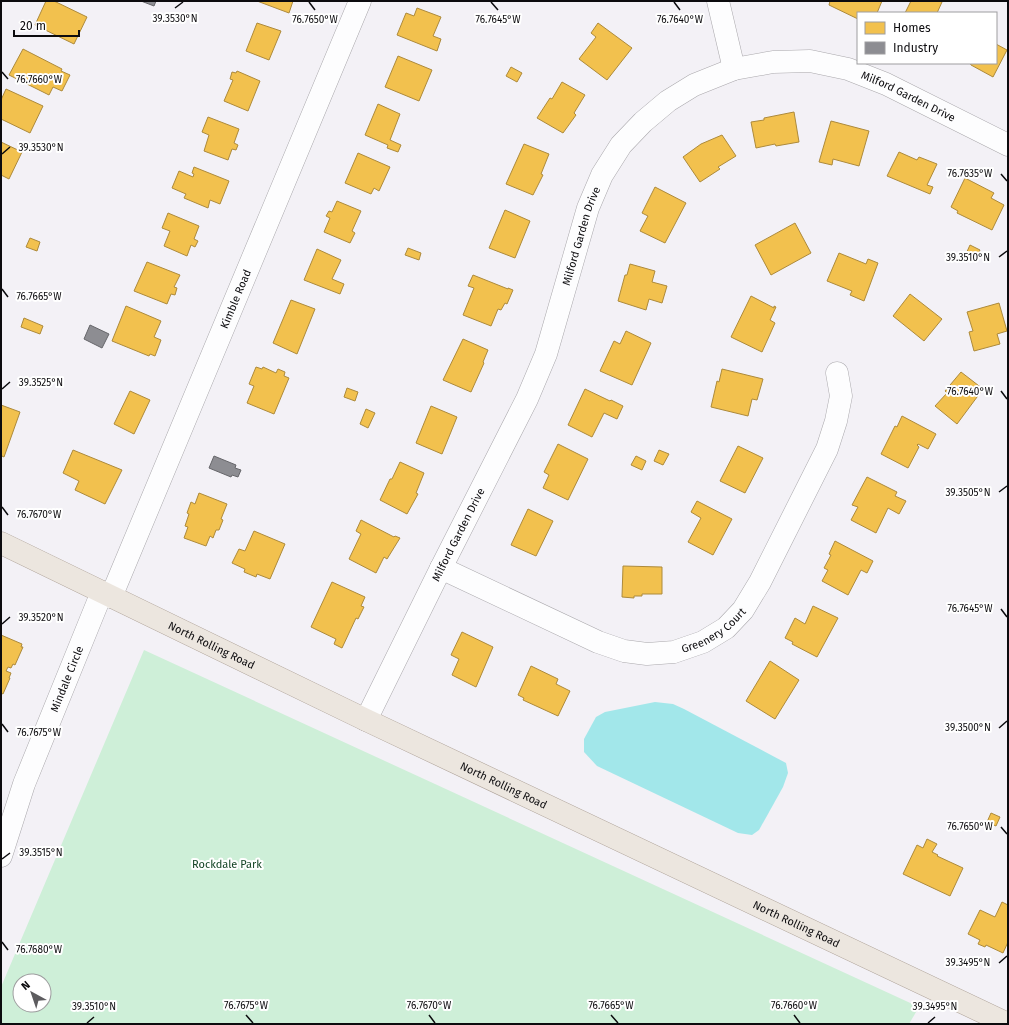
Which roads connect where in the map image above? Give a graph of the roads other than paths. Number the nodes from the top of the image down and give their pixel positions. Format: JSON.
{"nodes":[{"id":1,"x":360,"y":1,"type":"edge"},
{"id":2,"x":718,"y":1,"type":"edge"},
{"id":3,"x":734,"y":69,"type":"junction"},
{"id":4,"x":1008,"y":145,"type":"edge"},
{"id":5,"x":837,"y":373,"type":"dead end"},
{"id":6,"x":1,"y":543,"type":"edge"},
{"id":7,"x":441,"y":568,"type":"junction"},
{"id":8,"x":106,"y":595,"type":"junction"},
{"id":9,"x":366,"y":720,"type":"junction"},
{"id":10,"x":1,"y":856,"type":"edge"},
{"id":11,"x":1008,"y":1024,"type":"edge"}],
"edges":[{"from":1,"to":8,"type":"street","name":"Kimble Road"},
{"from":2,"to":3,"type":"street"},
{"from":3,"to":4,"type":"street","name":"Milford Garden Drive"},
{"from":3,"to":7,"type":"street","name":"Milford Garden Drive"},
{"from":5,"to":7,"type":"street","name":"Greenery Court"},
{"from":6,"to":8,"type":"main road","name":"North Rolling Road"},
{"from":7,"to":9,"type":"street","name":"Milford Garden Drive"},
{"from":8,"to":9,"type":"main road","name":"North Rolling Road"},
{"from":8,"to":10,"type":"street","name":"Mindale Circle"},
{"from":9,"to":11,"type":"main road","name":"North Rolling Road"}]}
